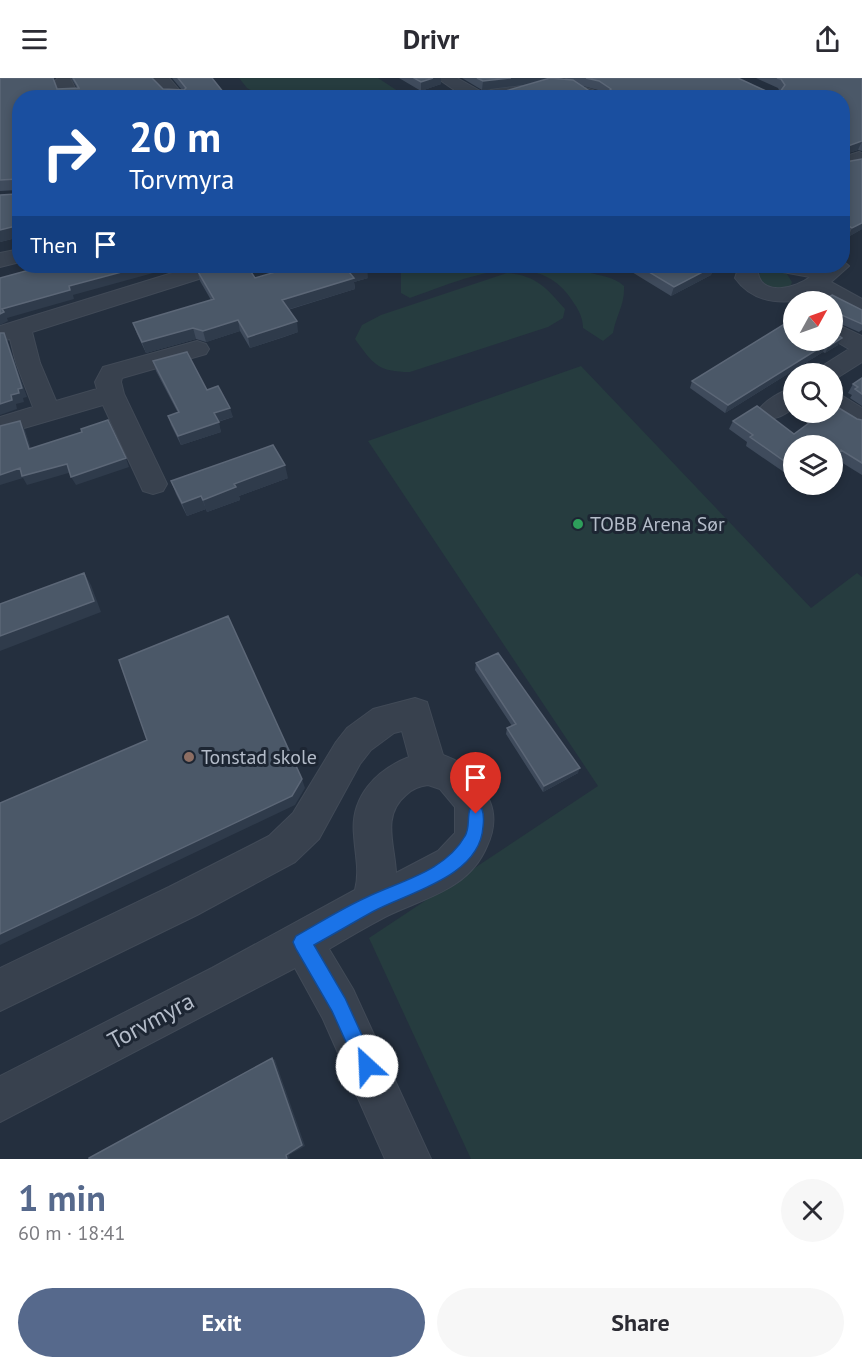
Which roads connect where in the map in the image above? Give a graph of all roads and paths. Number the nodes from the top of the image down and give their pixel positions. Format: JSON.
{"nodes":[{"id":1,"x":161,"y":78,"type":"edge"},
{"id":2,"x":571,"y":78,"type":"edge"},
{"id":3,"x":544,"y":79,"type":"edge"},
{"id":4,"x":64,"y":81,"type":"dead end"},
{"id":5,"x":495,"y":81,"type":"edge"},
{"id":6,"x":452,"y":82,"type":"edge"},
{"id":7,"x":68,"y":90,"type":"edge"},
{"id":8,"x":169,"y":90,"type":"edge"},
{"id":9,"x":466,"y":90,"type":"edge"},
{"id":10,"x":590,"y":90,"type":"edge"},
{"id":11,"x":194,"y":273,"type":"edge"},
{"id":12,"x":747,"y":273,"type":"edge"},
{"id":13,"x":827,"y":273,"type":"edge"},
{"id":14,"x":842,"y":273,"type":"edge"},
{"id":15,"x":802,"y":291,"type":"edge"},
{"id":16,"x":783,"y":297,"type":"edge"},
{"id":17,"x":862,"y":309,"type":"edge"},
{"id":18,"x":10,"y":331,"type":"edge"},
{"id":19,"x":843,"y":335,"type":"edge"},
{"id":20,"x":862,"y":346,"type":"edge"},
{"id":21,"x":197,"y":349,"type":"dead end"},
{"id":22,"x":862,"y":351,"type":"edge"},
{"id":23,"x":843,"y":364,"type":"edge"},
{"id":24,"x":111,"y":394,"type":"junction"},
{"id":25,"x":783,"y":403,"type":"edge"},
{"id":26,"x":843,"y":408,"type":"edge"},
{"id":27,"x":771,"y":411,"type":"dead end"},
{"id":28,"x":48,"y":412,"type":"junction"},
{"id":29,"x":862,"y":420,"type":"edge"},
{"id":30,"x":0,"y":426,"type":"edge"},
{"id":31,"x":153,"y":484,"type":"dead end"},
{"id":32,"x":429,"y":768,"type":"junction"},
{"id":33,"x":370,"y":904,"type":"junction"},
{"id":34,"x":302,"y":942,"type":"junction"},
{"id":35,"x":0,"y":990,"type":"edge"},
{"id":36,"x":0,"y":1100,"type":"edge"},
{"id":37,"x":401,"y":1142,"type":"edge"}],
"edges":[{"from":1,"to":8,"type":"street"},
{"from":2,"to":10,"type":"street"},
{"from":3,"to":5,"type":"street"},
{"from":4,"to":7,"type":"street"},
{"from":5,"to":6,"type":"street"},
{"from":6,"to":9,"type":"street"},
{"from":11,"to":18,"type":"street"},
{"from":12,"to":16,"type":"street"},
{"from":13,"to":15,"type":"street"},
{"from":14,"to":17,"type":"street"},
{"from":18,"to":28,"type":"street"},
{"from":19,"to":20,"type":"street"},
{"from":21,"to":24,"type":"street"},
{"from":22,"to":23,"type":"street"},
{"from":24,"to":28,"type":"street"},
{"from":24,"to":31,"type":"street"},
{"from":25,"to":27,"type":"street"},
{"from":26,"to":29,"type":"street"},
{"from":28,"to":30,"type":"street"},
{"from":32,"to":33,"type":"street"},
{"from":32,"to":33,"type":"street","name":"Torvmyra"},
{"from":32,"to":35,"type":"street"},
{"from":33,"to":34,"type":"street","name":"Torvmyra"},
{"from":34,"to":36,"type":"street","name":"Torvmyra"},
{"from":34,"to":37,"type":"street"}]}
